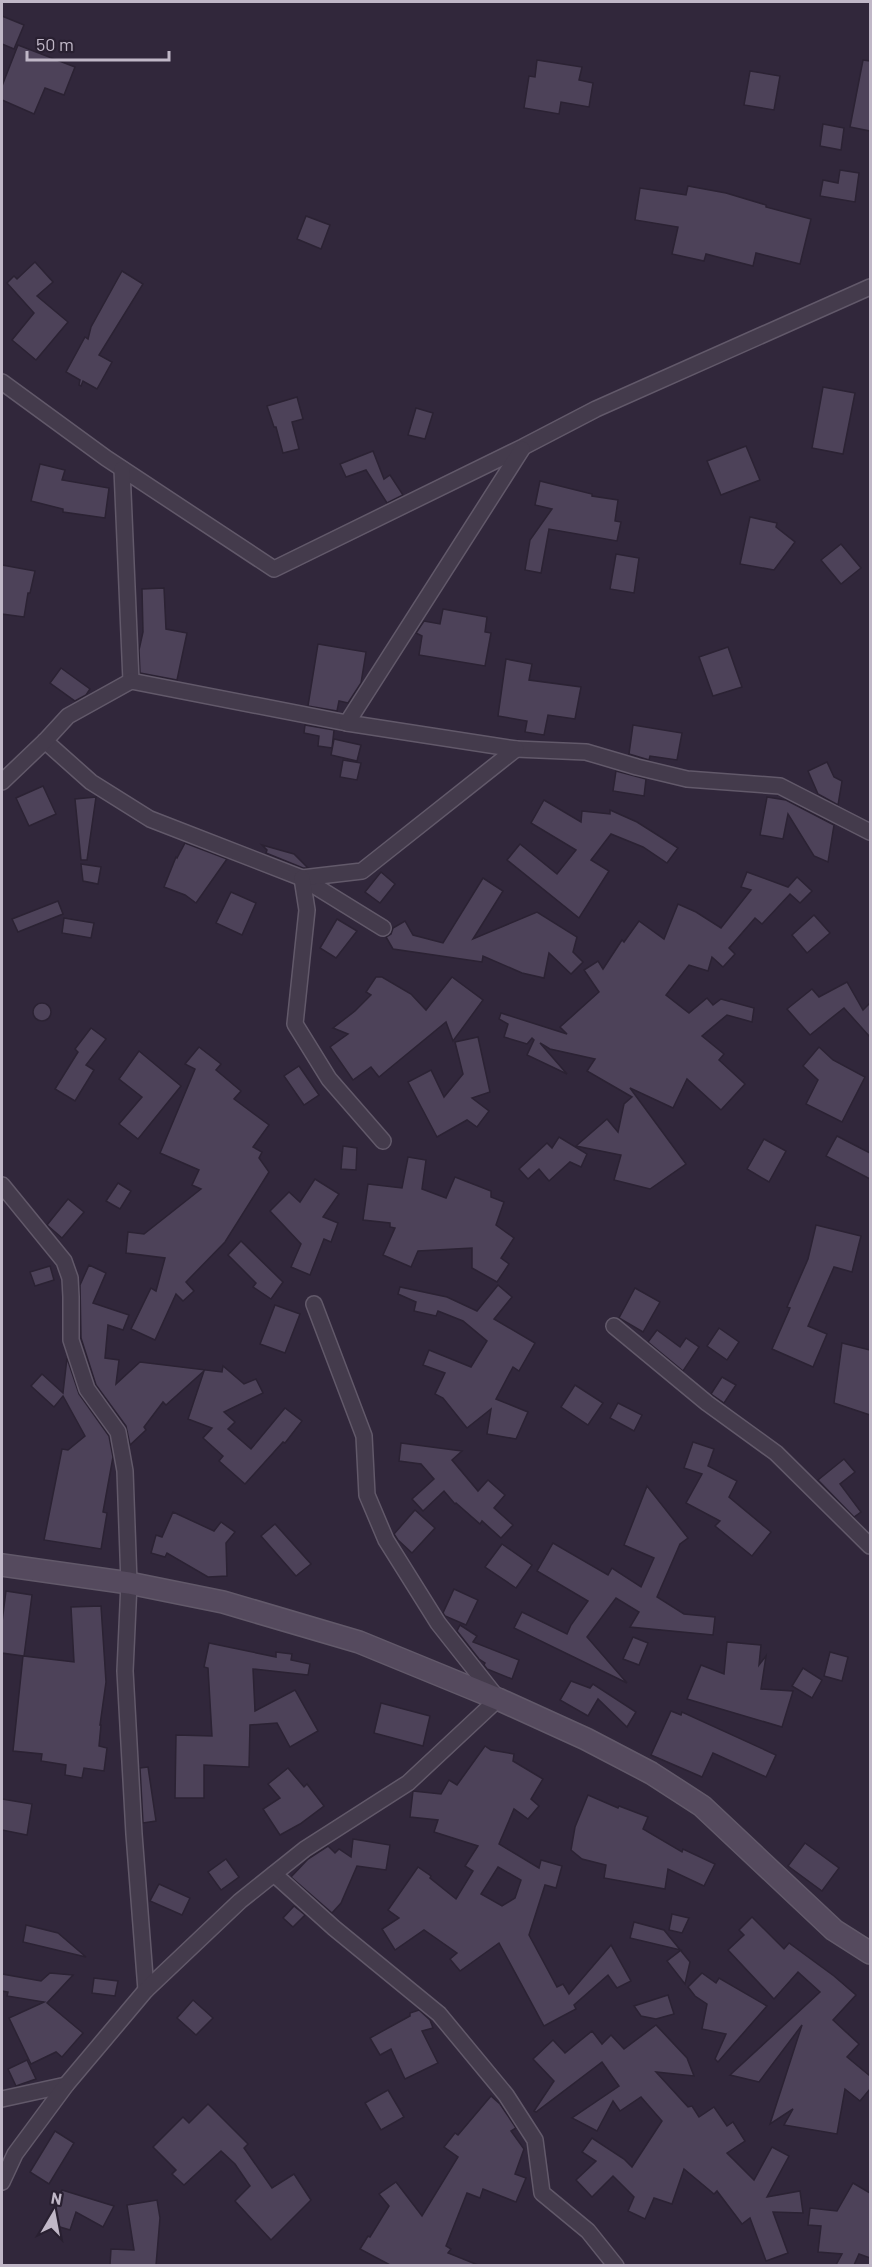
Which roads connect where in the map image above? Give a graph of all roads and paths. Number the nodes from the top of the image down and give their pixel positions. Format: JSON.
{"nodes":[{"id":1,"x":870,"y":287,"type":"edge"},
{"id":2,"x":2,"y":382,"type":"edge"},
{"id":3,"x":523,"y":447,"type":"junction"},
{"id":4,"x":122,"y":469,"type":"junction"},
{"id":5,"x":130,"y":681,"type":"junction"},
{"id":6,"x":347,"y":723,"type":"junction"},
{"id":7,"x":45,"y":741,"type":"junction"},
{"id":8,"x":516,"y":748,"type":"junction"},
{"id":9,"x":2,"y":782,"type":"edge"},
{"id":10,"x":870,"y":832,"type":"edge"},
{"id":11,"x":302,"y":878,"type":"junction"},
{"id":12,"x":383,"y":928,"type":"dead end"},
{"id":13,"x":383,"y":1141,"type":"dead end"},
{"id":14,"x":2,"y":1185,"type":"edge"},
{"id":15,"x":314,"y":1304,"type":"dead end"},
{"id":16,"x":614,"y":1326,"type":"dead end"},
{"id":17,"x":870,"y":1546,"type":"edge"},
{"id":18,"x":2,"y":1565,"type":"edge"},
{"id":19,"x":129,"y":1583,"type":"junction"},
{"id":20,"x":498,"y":1699,"type":"junction"},
{"id":21,"x":274,"y":1874,"type":"junction"},
{"id":22,"x":870,"y":1953,"type":"edge"},
{"id":23,"x":146,"y":1990,"type":"junction"},
{"id":24,"x":66,"y":2085,"type":"junction"},
{"id":25,"x":2,"y":2099,"type":"edge"},
{"id":26,"x":2,"y":2182,"type":"edge"},
{"id":27,"x":616,"y":2265,"type":"edge"}],
"edges":[{"from":1,"to":3,"type":"street"},
{"from":2,"to":4,"type":"street"},
{"from":3,"to":4,"type":"street"},
{"from":3,"to":6,"type":"street"},
{"from":4,"to":5,"type":"street"},
{"from":5,"to":6,"type":"street"},
{"from":5,"to":7,"type":"street"},
{"from":6,"to":8,"type":"street"},
{"from":7,"to":9,"type":"street"},
{"from":7,"to":11,"type":"street"},
{"from":8,"to":10,"type":"street"},
{"from":8,"to":11,"type":"street"},
{"from":11,"to":12,"type":"street"},
{"from":11,"to":13,"type":"street"},
{"from":14,"to":19,"type":"street"},
{"from":15,"to":20,"type":"street"},
{"from":16,"to":17,"type":"street"},
{"from":18,"to":19,"type":"street"},
{"from":19,"to":20,"type":"street"},
{"from":19,"to":23,"type":"street"},
{"from":20,"to":21,"type":"street"},
{"from":20,"to":22,"type":"street"},
{"from":21,"to":23,"type":"street"},
{"from":21,"to":27,"type":"street"},
{"from":23,"to":24,"type":"street"},
{"from":24,"to":25,"type":"street"},
{"from":24,"to":26,"type":"street"}]}
